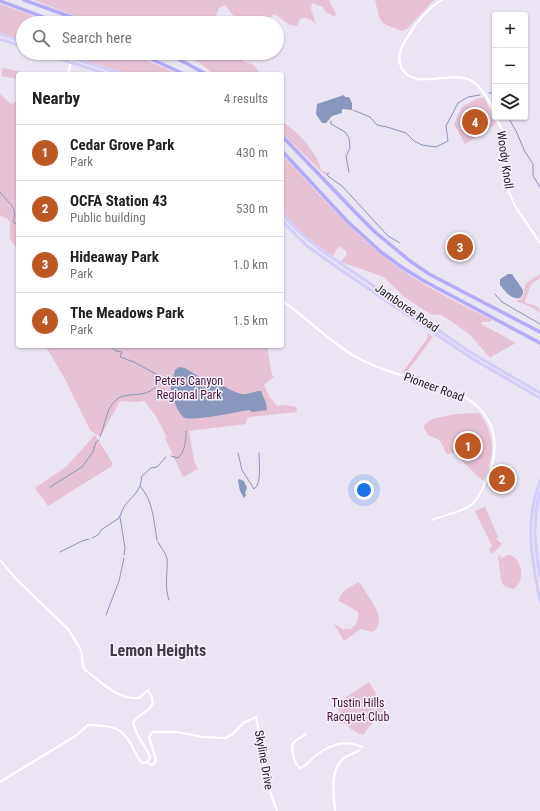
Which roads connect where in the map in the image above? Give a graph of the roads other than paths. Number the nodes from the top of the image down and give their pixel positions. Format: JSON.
{"nodes":[{"id":1,"x":24,"y":0,"type":"edge"},
{"id":2,"x":442,"y":0,"type":"edge"},
{"id":3,"x":0,"y":2,"type":"edge"},
{"id":4,"x":39,"y":16,"type":"edge"},
{"id":5,"x":69,"y":16,"type":"edge"},
{"id":6,"x":0,"y":34,"type":"edge"},
{"id":7,"x":0,"y":39,"type":"edge"},
{"id":8,"x":16,"y":40,"type":"edge"},
{"id":9,"x":16,"y":45,"type":"edge"},
{"id":10,"x":62,"y":60,"type":"edge"},
{"id":11,"x":72,"y":60,"type":"edge"},
{"id":12,"x":78,"y":60,"type":"edge"},
{"id":13,"x":153,"y":60,"type":"edge"},
{"id":14,"x":180,"y":60,"type":"edge"},
{"id":15,"x":71,"y":63,"type":"junction"},
{"id":16,"x":69,"y":72,"type":"edge"},
{"id":17,"x":100,"y":72,"type":"edge"},
{"id":18,"x":116,"y":72,"type":"edge"},
{"id":19,"x":180,"y":72,"type":"edge"},
{"id":20,"x":202,"y":72,"type":"edge"},
{"id":21,"x":492,"y":108,"type":"edge"},
{"id":22,"x":497,"y":120,"type":"edge"},
{"id":23,"x":284,"y":138,"type":"edge"},
{"id":24,"x":284,"y":153,"type":"edge"},
{"id":25,"x":284,"y":215,"type":"edge"},
{"id":26,"x":284,"y":223,"type":"edge"},
{"id":27,"x":540,"y":242,"type":"edge"},
{"id":28,"x":284,"y":302,"type":"edge"},
{"id":29,"x":540,"y":332,"type":"edge"},
{"id":30,"x":540,"y":343,"type":"edge"},
{"id":31,"x":540,"y":393,"type":"edge"},
{"id":32,"x":540,"y":398,"type":"edge"},
{"id":33,"x":540,"y":481,"type":"edge"},
{"id":34,"x":540,"y":492,"type":"edge"},
{"id":35,"x":432,"y":520,"type":"dead end"},
{"id":36,"x":0,"y":560,"type":"edge"},
{"id":37,"x":540,"y":576,"type":"edge"},
{"id":38,"x":540,"y":579,"type":"edge"},
{"id":39,"x":536,"y":580,"type":"junction"},
{"id":40,"x":540,"y":601,"type":"edge"},
{"id":41,"x":306,"y":734,"type":"dead end"},
{"id":42,"x":362,"y":747,"type":"dead end"},
{"id":43,"x":360,"y":750,"type":"dead end"},
{"id":44,"x":147,"y":762,"type":"junction"},
{"id":45,"x":0,"y":782,"type":"edge"},
{"id":46,"x":277,"y":811,"type":"edge"},
{"id":47,"x":335,"y":811,"type":"edge"}],
"edges":[{"from":1,"to":5,"type":"highway"},
{"from":2,"to":21,"type":"street"},
{"from":3,"to":4,"type":"highway"},
{"from":6,"to":8,"type":"main road"},
{"from":7,"to":9,"type":"main road"},
{"from":10,"to":15,"type":"main road"},
{"from":11,"to":15,"type":"street"},
{"from":12,"to":18,"type":"main road"},
{"from":13,"to":19,"type":"highway"},
{"from":14,"to":20,"type":"highway"},
{"from":15,"to":16,"type":"street"},
{"from":15,"to":17,"type":"main road"},
{"from":22,"to":27,"type":"street","name":"Woody Knoll"},
{"from":23,"to":29,"type":"highway"},
{"from":24,"to":30,"type":"highway"},
{"from":25,"to":31,"type":"main road","name":"Jamboree Road"},
{"from":26,"to":32,"type":"main road","name":"Jamboree Road"},
{"from":28,"to":35,"type":"street","name":"Pioneer Road"},
{"from":33,"to":39,"type":"main road"},
{"from":34,"to":37,"type":"main road"},
{"from":36,"to":44,"type":"street"},
{"from":38,"to":39,"type":"main road"},
{"from":39,"to":40,"type":"main road"},
{"from":41,"to":42,"type":"street"},
{"from":43,"to":47,"type":"street"},
{"from":44,"to":45,"type":"street"},
{"from":44,"to":46,"type":"street","name":"Skyline Drive"}]}
